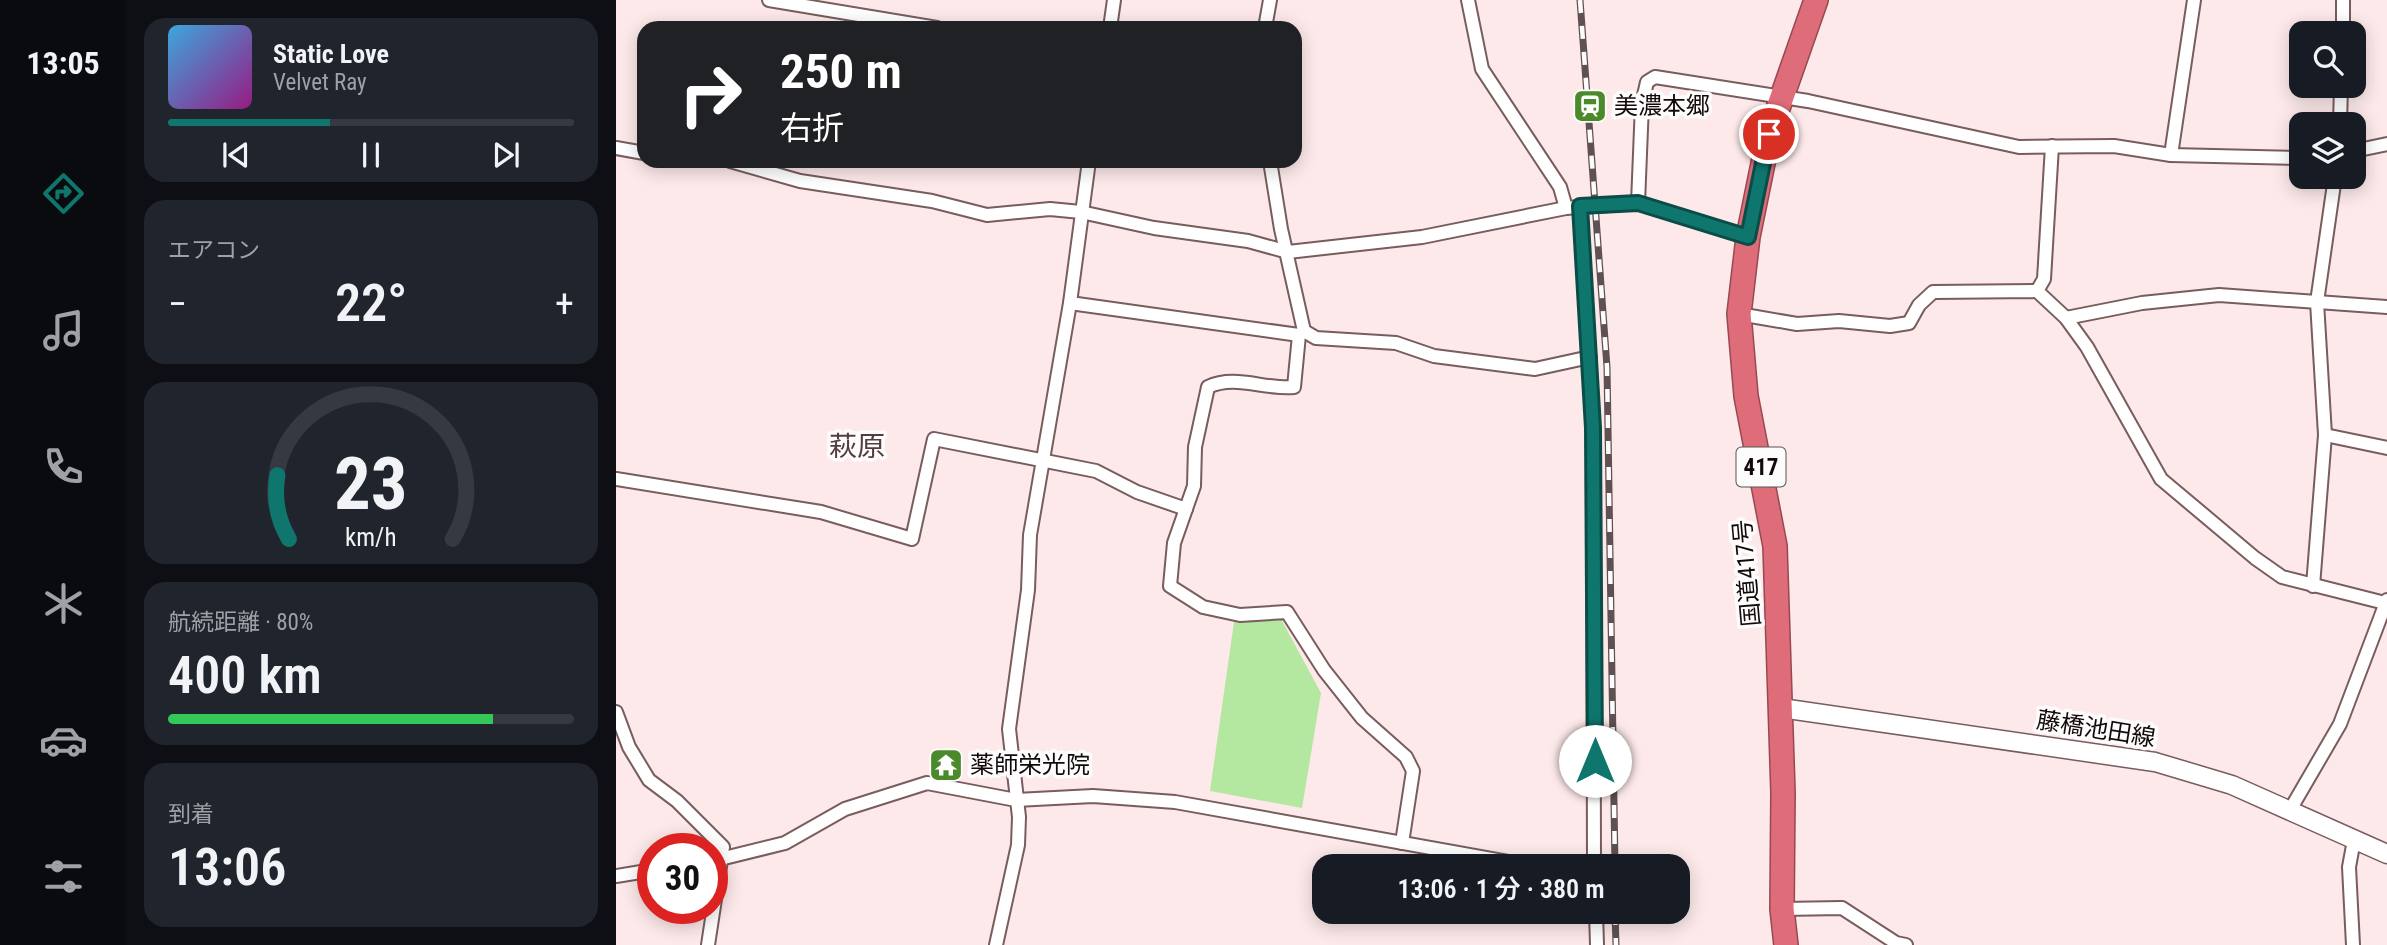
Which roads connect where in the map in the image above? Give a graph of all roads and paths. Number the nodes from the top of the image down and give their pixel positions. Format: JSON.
{"nodes":[{"id":1,"x":769,"y":0,"type":"edge"},
{"id":2,"x":1114,"y":0,"type":"edge"},
{"id":3,"x":1270,"y":0,"type":"edge"},
{"id":4,"x":1468,"y":0,"type":"edge"},
{"id":5,"x":1816,"y":0,"type":"edge"},
{"id":6,"x":2194,"y":0,"type":"edge"},
{"id":7,"x":2343,"y":0,"type":"edge"},
{"id":8,"x":895,"y":21,"type":"edge"},
{"id":9,"x":1111,"y":21,"type":"edge"},
{"id":10,"x":1266,"y":21,"type":"edge"},
{"id":11,"x":2343,"y":21,"type":"edge"},
{"id":12,"x":1783,"y":96,"type":"junction"},
{"id":13,"x":2387,"y":144,"type":"edge"},
{"id":14,"x":2052,"y":146,"type":"junction"},
{"id":15,"x":616,"y":148,"type":"edge"},
{"id":16,"x":2366,"y":148,"type":"edge"},
{"id":17,"x":637,"y":152,"type":"edge"},
{"id":18,"x":2171,"y":155,"type":"junction"},
{"id":19,"x":2289,"y":158,"type":"edge"},
{"id":20,"x":754,"y":168,"type":"edge"},
{"id":21,"x":1088,"y":168,"type":"edge"},
{"id":22,"x":1271,"y":168,"type":"edge"},
{"id":23,"x":2333,"y":189,"type":"edge"},
{"id":24,"x":1638,"y":203,"type":"junction"},
{"id":25,"x":1580,"y":206,"type":"junction"},
{"id":26,"x":1566,"y":208,"type":"junction"},
{"id":27,"x":1081,"y":212,"type":"junction"},
{"id":28,"x":1748,"y":237,"type":"junction"},
{"id":29,"x":1288,"y":252,"type":"junction"},
{"id":30,"x":2037,"y":291,"type":"junction"},
{"id":31,"x":2317,"y":302,"type":"junction"},
{"id":32,"x":1070,"y":303,"type":"junction"},
{"id":33,"x":2387,"y":307,"type":"edge"},
{"id":34,"x":1739,"y":314,"type":"junction"},
{"id":35,"x":2066,"y":318,"type":"junction"},
{"id":36,"x":1301,"y":333,"type":"junction"},
{"id":37,"x":1590,"y":357,"type":"junction"},
{"id":38,"x":2325,"y":435,"type":"junction"},
{"id":39,"x":2387,"y":448,"type":"edge"},
{"id":40,"x":1042,"y":459,"type":"junction"},
{"id":41,"x":616,"y":479,"type":"edge"},
{"id":42,"x":1186,"y":509,"type":"junction"},
{"id":43,"x":2313,"y":586,"type":"junction"},
{"id":44,"x":2386,"y":602,"type":"edge"},
{"id":45,"x":1782,"y":708,"type":"junction"},
{"id":46,"x":616,"y":712,"type":"edge"},
{"id":47,"x":1016,"y":800,"type":"junction"},
{"id":48,"x":2290,"y":810,"type":"junction"},
{"id":49,"x":709,"y":833,"type":"edge"},
{"id":50,"x":2354,"y":840,"type":"junction"},
{"id":51,"x":1402,"y":843,"type":"junction"},
{"id":52,"x":1464,"y":854,"type":"edge"},
{"id":53,"x":1594,"y":854,"type":"edge"},
{"id":54,"x":2387,"y":854,"type":"edge"},
{"id":55,"x":728,"y":857,"type":"edge"},
{"id":56,"x":637,"y":873,"type":"edge"},
{"id":57,"x":616,"y":876,"type":"edge"},
{"id":58,"x":1782,"y":909,"type":"junction"},
{"id":59,"x":710,"y":924,"type":"edge"},
{"id":60,"x":1596,"y":924,"type":"edge"},
{"id":61,"x":708,"y":945,"type":"edge"},
{"id":62,"x":996,"y":945,"type":"edge"},
{"id":63,"x":1597,"y":945,"type":"edge"},
{"id":64,"x":1786,"y":945,"type":"edge"},
{"id":65,"x":1906,"y":945,"type":"edge"},
{"id":66,"x":2353,"y":945,"type":"edge"}],
"edges":[{"from":1,"to":8,"type":"street"},
{"from":2,"to":9,"type":"street"},
{"from":3,"to":10,"type":"street"},
{"from":4,"to":26,"type":"street"},
{"from":5,"to":12,"type":"highway","name":"国道417号","number":"417"},
{"from":6,"to":18,"type":"street"},
{"from":7,"to":11,"type":"street"},
{"from":12,"to":14,"type":"street"},
{"from":12,"to":24,"type":"street"},
{"from":12,"to":28,"type":"highway","name":"国道417号","number":"417"},
{"from":13,"to":16,"type":"street"},
{"from":14,"to":18,"type":"street"},
{"from":14,"to":30,"type":"street"},
{"from":15,"to":17,"type":"street"},
{"from":18,"to":19,"type":"street"},
{"from":20,"to":27,"type":"street"},
{"from":21,"to":27,"type":"street"},
{"from":22,"to":29,"type":"street"},
{"from":23,"to":31,"type":"street"},
{"from":24,"to":25,"type":"street"},
{"from":24,"to":28,"type":"street"},
{"from":25,"to":26,"type":"street"},
{"from":25,"to":37,"type":"street"},
{"from":26,"to":29,"type":"street"},
{"from":27,"to":29,"type":"street"},
{"from":27,"to":32,"type":"street"},
{"from":28,"to":34,"type":"highway","name":"国道417号","number":"417"},
{"from":29,"to":36,"type":"street"},
{"from":30,"to":34,"type":"street"},
{"from":30,"to":35,"type":"street"},
{"from":31,"to":33,"type":"street"},
{"from":31,"to":35,"type":"street"},
{"from":31,"to":38,"type":"street"},
{"from":32,"to":36,"type":"street"},
{"from":32,"to":40,"type":"street"},
{"from":34,"to":45,"type":"highway","name":"国道417号","number":"417"},
{"from":35,"to":43,"type":"street"},
{"from":36,"to":37,"type":"street"},
{"from":36,"to":42,"type":"street"},
{"from":37,"to":53,"type":"street"},
{"from":38,"to":39,"type":"street"},
{"from":38,"to":43,"type":"street"},
{"from":40,"to":41,"type":"street"},
{"from":40,"to":42,"type":"street"},
{"from":40,"to":47,"type":"street"},
{"from":42,"to":51,"type":"street"},
{"from":43,"to":44,"type":"street"},
{"from":44,"to":48,"type":"street"},
{"from":45,"to":48,"type":"main road","name":"藤橋池田線"},
{"from":45,"to":58,"type":"highway","name":"国道417号","number":"417"},
{"from":46,"to":49,"type":"street"},
{"from":47,"to":51,"type":"street"},
{"from":47,"to":55,"type":"street"},
{"from":47,"to":62,"type":"street"},
{"from":48,"to":50,"type":"main road","name":"藤橋池田線"},
{"from":50,"to":54,"type":"main road","name":"藤橋池田線"},
{"from":50,"to":66,"type":"street"},
{"from":51,"to":52,"type":"street"},
{"from":56,"to":57,"type":"street"},
{"from":58,"to":64,"type":"highway","name":"国道417号","number":"417"},
{"from":58,"to":65,"type":"street"},
{"from":59,"to":61,"type":"street"},
{"from":60,"to":63,"type":"street"}]}
